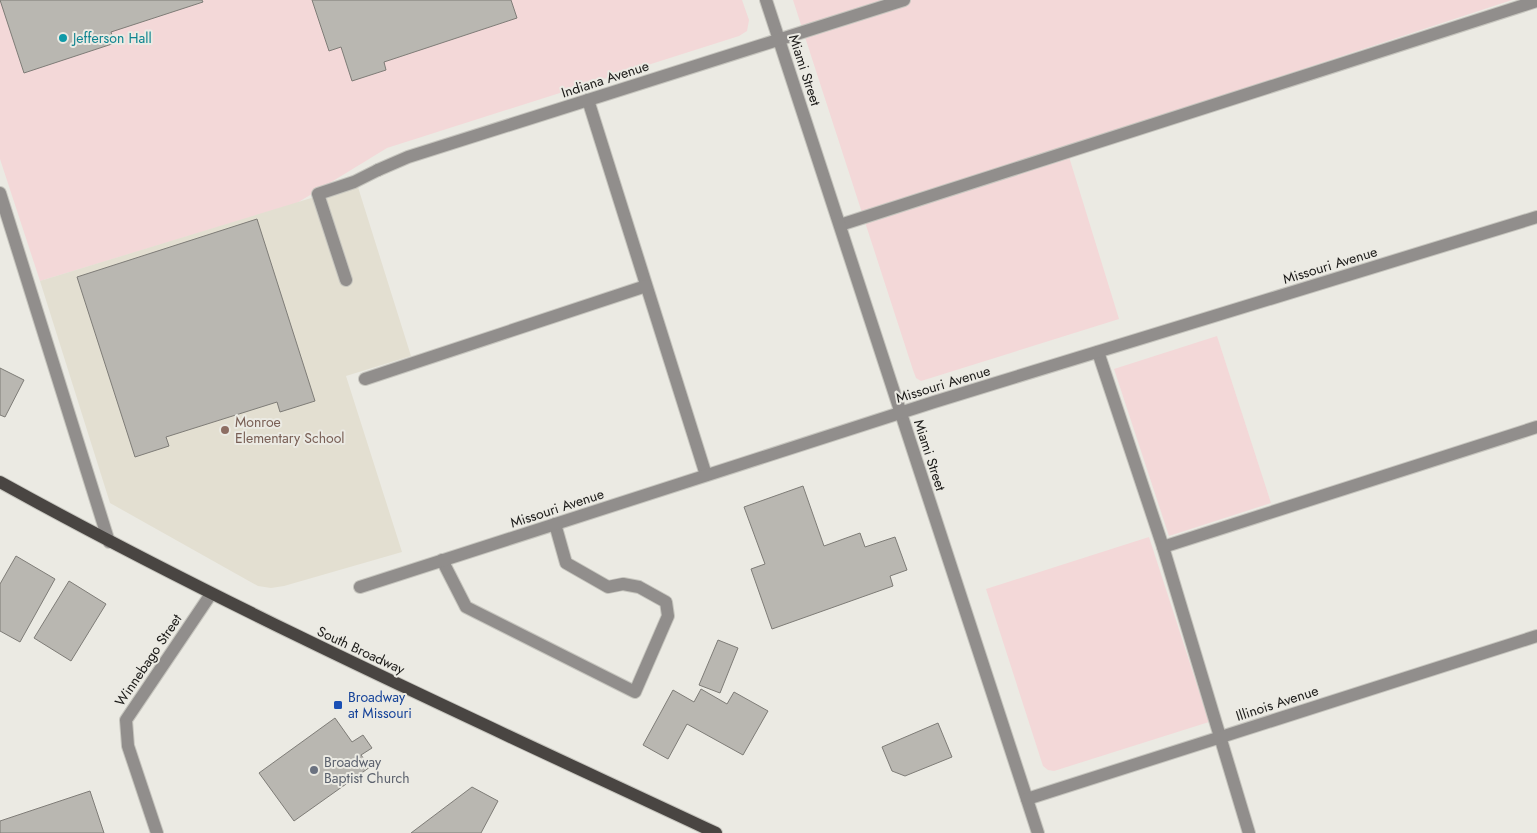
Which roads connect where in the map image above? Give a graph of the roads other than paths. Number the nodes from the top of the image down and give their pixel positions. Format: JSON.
{"nodes":[{"id":1,"x":766,"y":0,"type":"edge"},
{"id":2,"x":904,"y":0,"type":"edge"},
{"id":3,"x":1537,"y":2,"type":"edge"},
{"id":4,"x":779,"y":40,"type":"junction"},
{"id":5,"x":588,"y":100,"type":"junction"},
{"id":6,"x":0,"y":193,"type":"edge"},
{"id":7,"x":1537,"y":217,"type":"edge"},
{"id":8,"x":840,"y":225,"type":"junction"},
{"id":9,"x":346,"y":280,"type":"dead end"},
{"id":10,"x":646,"y":286,"type":"junction"},
{"id":11,"x":1098,"y":352,"type":"junction"},
{"id":12,"x":365,"y":379,"type":"dead end"},
{"id":13,"x":901,"y":413,"type":"junction"},
{"id":14,"x":1537,"y":427,"type":"edge"},
{"id":15,"x":706,"y":475,"type":"junction"},
{"id":16,"x":0,"y":482,"type":"edge"},
{"id":17,"x":555,"y":524,"type":"junction"},
{"id":18,"x":109,"y":542,"type":"junction"},
{"id":19,"x":1164,"y":546,"type":"junction"},
{"id":20,"x":442,"y":560,"type":"junction"},
{"id":21,"x":360,"y":587,"type":"dead end"},
{"id":22,"x":210,"y":594,"type":"junction"},
{"id":23,"x":1537,"y":636,"type":"edge"},
{"id":24,"x":1219,"y":738,"type":"junction"},
{"id":25,"x":1027,"y":799,"type":"junction"},
{"id":26,"x":157,"y":833,"type":"edge"},
{"id":27,"x":716,"y":833,"type":"edge"},
{"id":28,"x":1038,"y":833,"type":"edge"},
{"id":29,"x":1249,"y":833,"type":"edge"}],
"edges":[{"from":1,"to":4,"type":"street","name":"Miami Street"},
{"from":2,"to":4,"type":"street","name":"Indiana Avenue"},
{"from":3,"to":8,"type":"street"},
{"from":4,"to":5,"type":"street","name":"Indiana Avenue"},
{"from":4,"to":8,"type":"street","name":"Miami Street"},
{"from":5,"to":9,"type":"street","name":"Indiana Avenue"},
{"from":5,"to":10,"type":"street"},
{"from":6,"to":18,"type":"street"},
{"from":7,"to":11,"type":"street","name":"Missouri Avenue"},
{"from":8,"to":13,"type":"street","name":"Miami Street"},
{"from":10,"to":12,"type":"street"},
{"from":10,"to":15,"type":"street"},
{"from":11,"to":13,"type":"street","name":"Missouri Avenue"},
{"from":11,"to":19,"type":"street"},
{"from":13,"to":15,"type":"street","name":"Missouri Avenue"},
{"from":13,"to":25,"type":"street","name":"Miami Street"},
{"from":14,"to":19,"type":"street"},
{"from":15,"to":17,"type":"street","name":"Missouri Avenue"},
{"from":16,"to":18,"type":"main road","name":"South Broadway"},
{"from":17,"to":20,"type":"street","name":"Missouri Avenue"},
{"from":17,"to":20,"type":"street"},
{"from":18,"to":22,"type":"main road","name":"South Broadway"},
{"from":19,"to":24,"type":"street"},
{"from":20,"to":21,"type":"street","name":"Missouri Avenue"},
{"from":22,"to":26,"type":"street","name":"Winnebago Street"},
{"from":22,"to":27,"type":"main road","name":"South Broadway"},
{"from":23,"to":24,"type":"street","name":"Illinois Avenue"},
{"from":24,"to":25,"type":"street","name":"Illinois Avenue"},
{"from":24,"to":29,"type":"street"},
{"from":25,"to":28,"type":"street","name":"Miami Street"}]}
